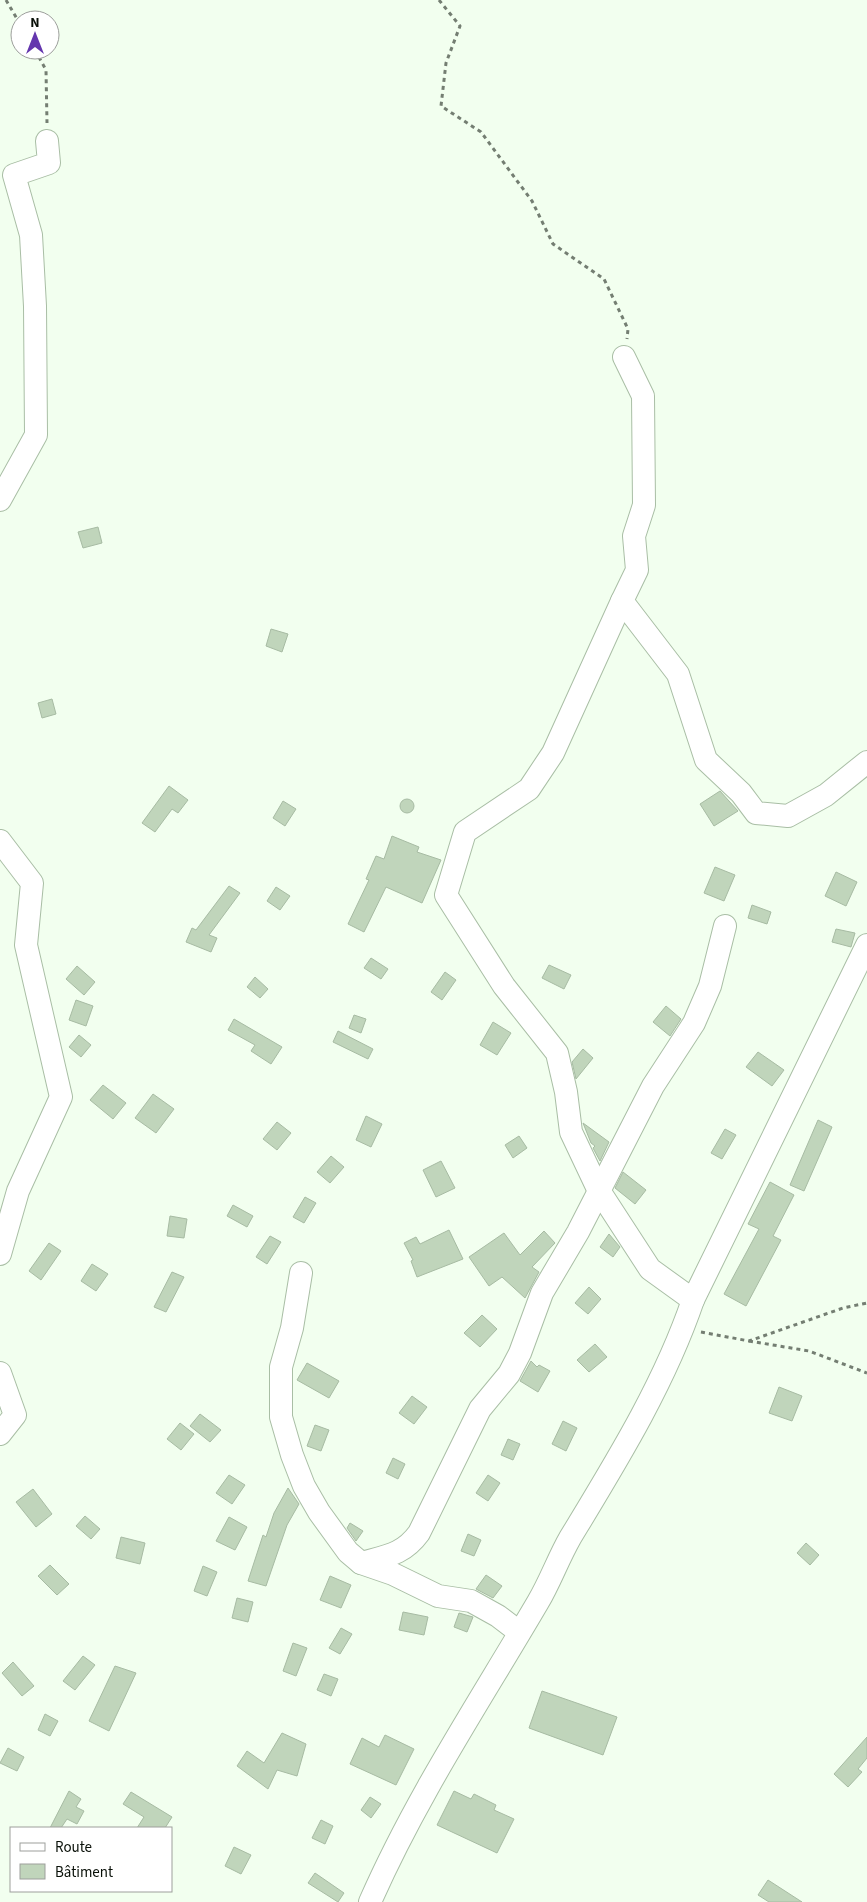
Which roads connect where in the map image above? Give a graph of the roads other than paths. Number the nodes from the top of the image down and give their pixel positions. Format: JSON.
{"nodes":[{"id":1,"x":47,"y":141,"type":"road end"},
{"id":2,"x":624,"y":356,"type":"road end"},
{"id":3,"x":0,"y":500,"type":"edge"},
{"id":4,"x":622,"y":601,"type":"junction"},
{"id":5,"x":867,"y":762,"type":"edge"},
{"id":6,"x":0,"y":841,"type":"edge"},
{"id":7,"x":725,"y":926,"type":"dead end"},
{"id":8,"x":867,"y":945,"type":"edge"},
{"id":9,"x":598,"y":1189,"type":"junction"},
{"id":10,"x":0,"y":1254,"type":"edge"},
{"id":11,"x":302,"y":1273,"type":"dead end"},
{"id":12,"x":693,"y":1300,"type":"junction"},
{"id":13,"x":0,"y":1373,"type":"edge"},
{"id":14,"x":0,"y":1434,"type":"edge"},
{"id":15,"x":361,"y":1563,"type":"junction"},
{"id":16,"x":520,"y":1632,"type":"junction"},
{"id":17,"x":370,"y":1902,"type":"edge"}],
"edges":[{"from":1,"to":3,"type":"street"},
{"from":2,"to":4,"type":"street"},
{"from":4,"to":5,"type":"street"},
{"from":4,"to":9,"type":"street"},
{"from":6,"to":10,"type":"street"},
{"from":7,"to":9,"type":"street"},
{"from":8,"to":12,"type":"street"},
{"from":9,"to":12,"type":"street"},
{"from":9,"to":15,"type":"street"},
{"from":11,"to":15,"type":"street"},
{"from":12,"to":16,"type":"street"},
{"from":13,"to":14,"type":"street"},
{"from":15,"to":16,"type":"street"},
{"from":16,"to":17,"type":"street"}]}
